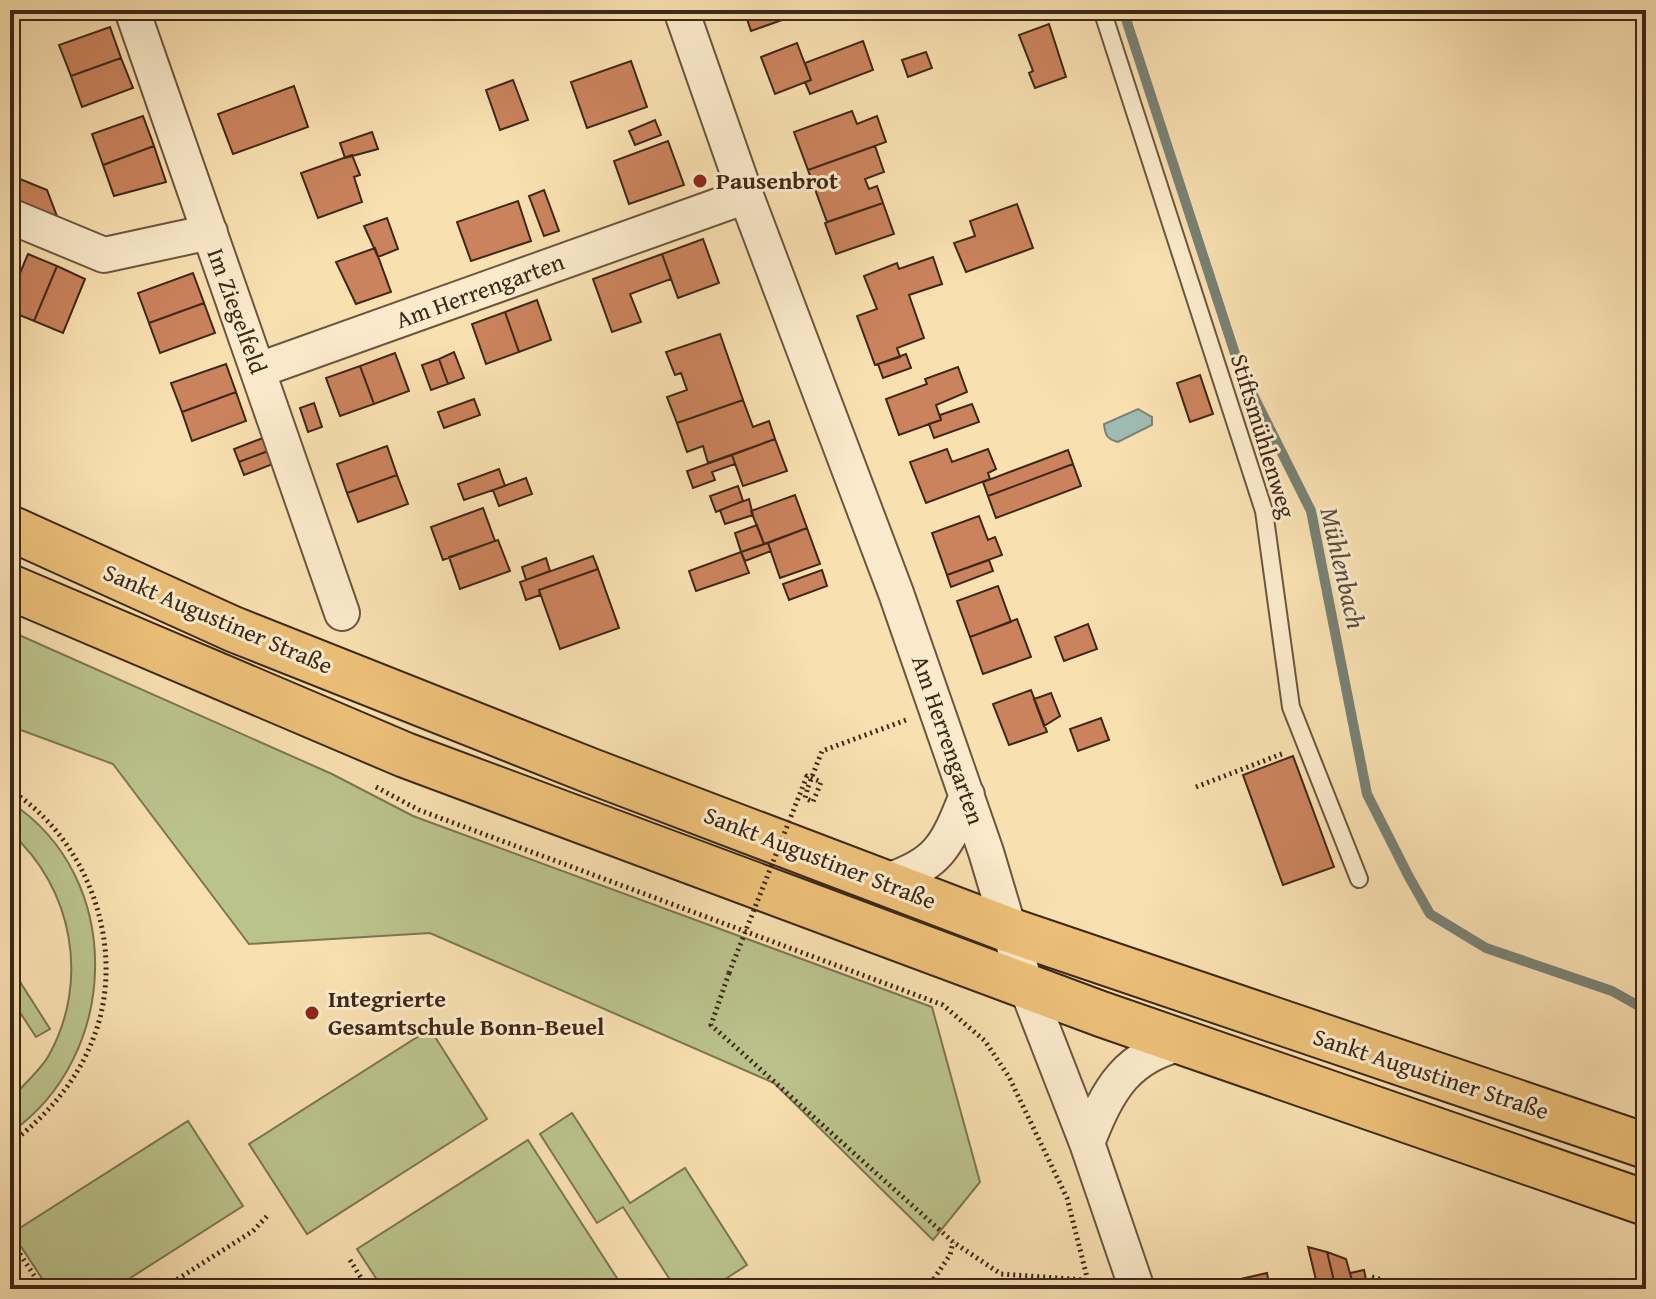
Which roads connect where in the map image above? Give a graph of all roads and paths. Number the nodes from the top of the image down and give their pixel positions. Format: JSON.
{"nodes":[{"id":1,"x":132,"y":10,"type":"edge"},
{"id":2,"x":681,"y":10,"type":"edge"},
{"id":3,"x":1102,"y":10,"type":"edge"},
{"id":4,"x":746,"y":196,"type":"junction"},
{"id":5,"x":10,"y":216,"type":"edge"},
{"id":6,"x":210,"y":232,"type":"junction"},
{"id":7,"x":259,"y":370,"type":"junction"},
{"id":8,"x":10,"y":528,"type":"edge"},
{"id":9,"x":10,"y":587,"type":"edge"},
{"id":10,"x":342,"y":613,"type":"dead end"},
{"id":11,"x":937,"y":708,"type":"junction"},
{"id":12,"x":1306,"y":745,"type":"junction"},
{"id":13,"x":1196,"y":787,"type":"dead end"},
{"id":14,"x":10,"y":790,"type":"edge"},
{"id":15,"x":967,"y":795,"type":"junction"},
{"id":16,"x":1359,"y":879,"type":"dead end"},
{"id":17,"x":885,"y":882,"type":"junction"},
{"id":18,"x":1009,"y":930,"type":"junction"},
{"id":19,"x":1026,"y":986,"type":"junction"},
{"id":20,"x":1187,"y":1042,"type":"junction"},
{"id":21,"x":1017,"y":1074,"type":"dead end"},
{"id":22,"x":1087,"y":1143,"type":"junction"},
{"id":23,"x":10,"y":1144,"type":"edge"},
{"id":24,"x":1646,"y":1146,"type":"edge"},
{"id":25,"x":1646,"y":1203,"type":"edge"},
{"id":26,"x":268,"y":1215,"type":"dead end"},
{"id":27,"x":10,"y":1239,"type":"edge"},
{"id":28,"x":953,"y":1242,"type":"junction"},
{"id":29,"x":350,"y":1260,"type":"dead end"},
{"id":30,"x":1372,"y":1277,"type":"dead end"},
{"id":31,"x":1086,"y":1280,"type":"junction"},
{"id":32,"x":1388,"y":1286,"type":"edge"},
{"id":33,"x":43,"y":1289,"type":"edge"},
{"id":34,"x":162,"y":1289,"type":"edge"},
{"id":35,"x":368,"y":1289,"type":"edge"},
{"id":36,"x":927,"y":1289,"type":"edge"},
{"id":37,"x":1090,"y":1289,"type":"edge"},
{"id":38,"x":1137,"y":1289,"type":"edge"},
{"id":39,"x":1414,"y":1289,"type":"edge"}],
"edges":[{"from":1,"to":6,"type":"street","name":"Im Ziegelfeld"},
{"from":2,"to":4,"type":"street","name":"Am Herrengarten"},
{"from":3,"to":12,"type":"lane","name":"Stiftsmühlenweg"},
{"from":4,"to":7,"type":"street","name":"Am Herrengarten"},
{"from":4,"to":11,"type":"street","name":"Am Herrengarten"},
{"from":5,"to":6,"type":"street"},
{"from":6,"to":7,"type":"street","name":"Im Ziegelfeld"},
{"from":7,"to":10,"type":"street","name":"Im Ziegelfeld"},
{"from":8,"to":17,"type":"main road","name":"Sankt Augustiner Straße"},
{"from":9,"to":19,"type":"main road","name":"Sankt Augustiner Straße"},
{"from":11,"to":15,"type":"street","name":"Am Herrengarten"},
{"from":11,"to":28,"type":"path","bridge":true},
{"from":12,"to":13,"type":"path"},
{"from":12,"to":16,"type":"lane","name":"Stiftsmühlenweg"},
{"from":14,"to":23,"type":"path"},
{"from":15,"to":17,"type":"street"},
{"from":15,"to":18,"type":"street","name":"Am Herrengarten"},
{"from":17,"to":18,"type":"main road","name":"Sankt Augustiner Straße"},
{"from":18,"to":19,"type":"street","name":"Am Herrengarten"},
{"from":18,"to":24,"type":"main road","name":"Sankt Augustiner Straße"},
{"from":19,"to":20,"type":"main road","name":"Sankt Augustiner Straße"},
{"from":19,"to":22,"type":"street","name":"Am Herrengarten"},
{"from":20,"to":22,"type":"street"},
{"from":20,"to":25,"type":"main road","name":"Sankt Augustiner Straße"},
{"from":21,"to":31,"type":"path"},
{"from":22,"to":38,"type":"street","name":"Am Herrengarten"},
{"from":26,"to":34,"type":"path"},
{"from":27,"to":33,"type":"path"},
{"from":28,"to":31,"type":"path"},
{"from":28,"to":36,"type":"path"},
{"from":29,"to":35,"type":"path"},
{"from":30,"to":32,"type":"path"},
{"from":31,"to":37,"type":"path"},
{"from":32,"to":39,"type":"path"}]}
